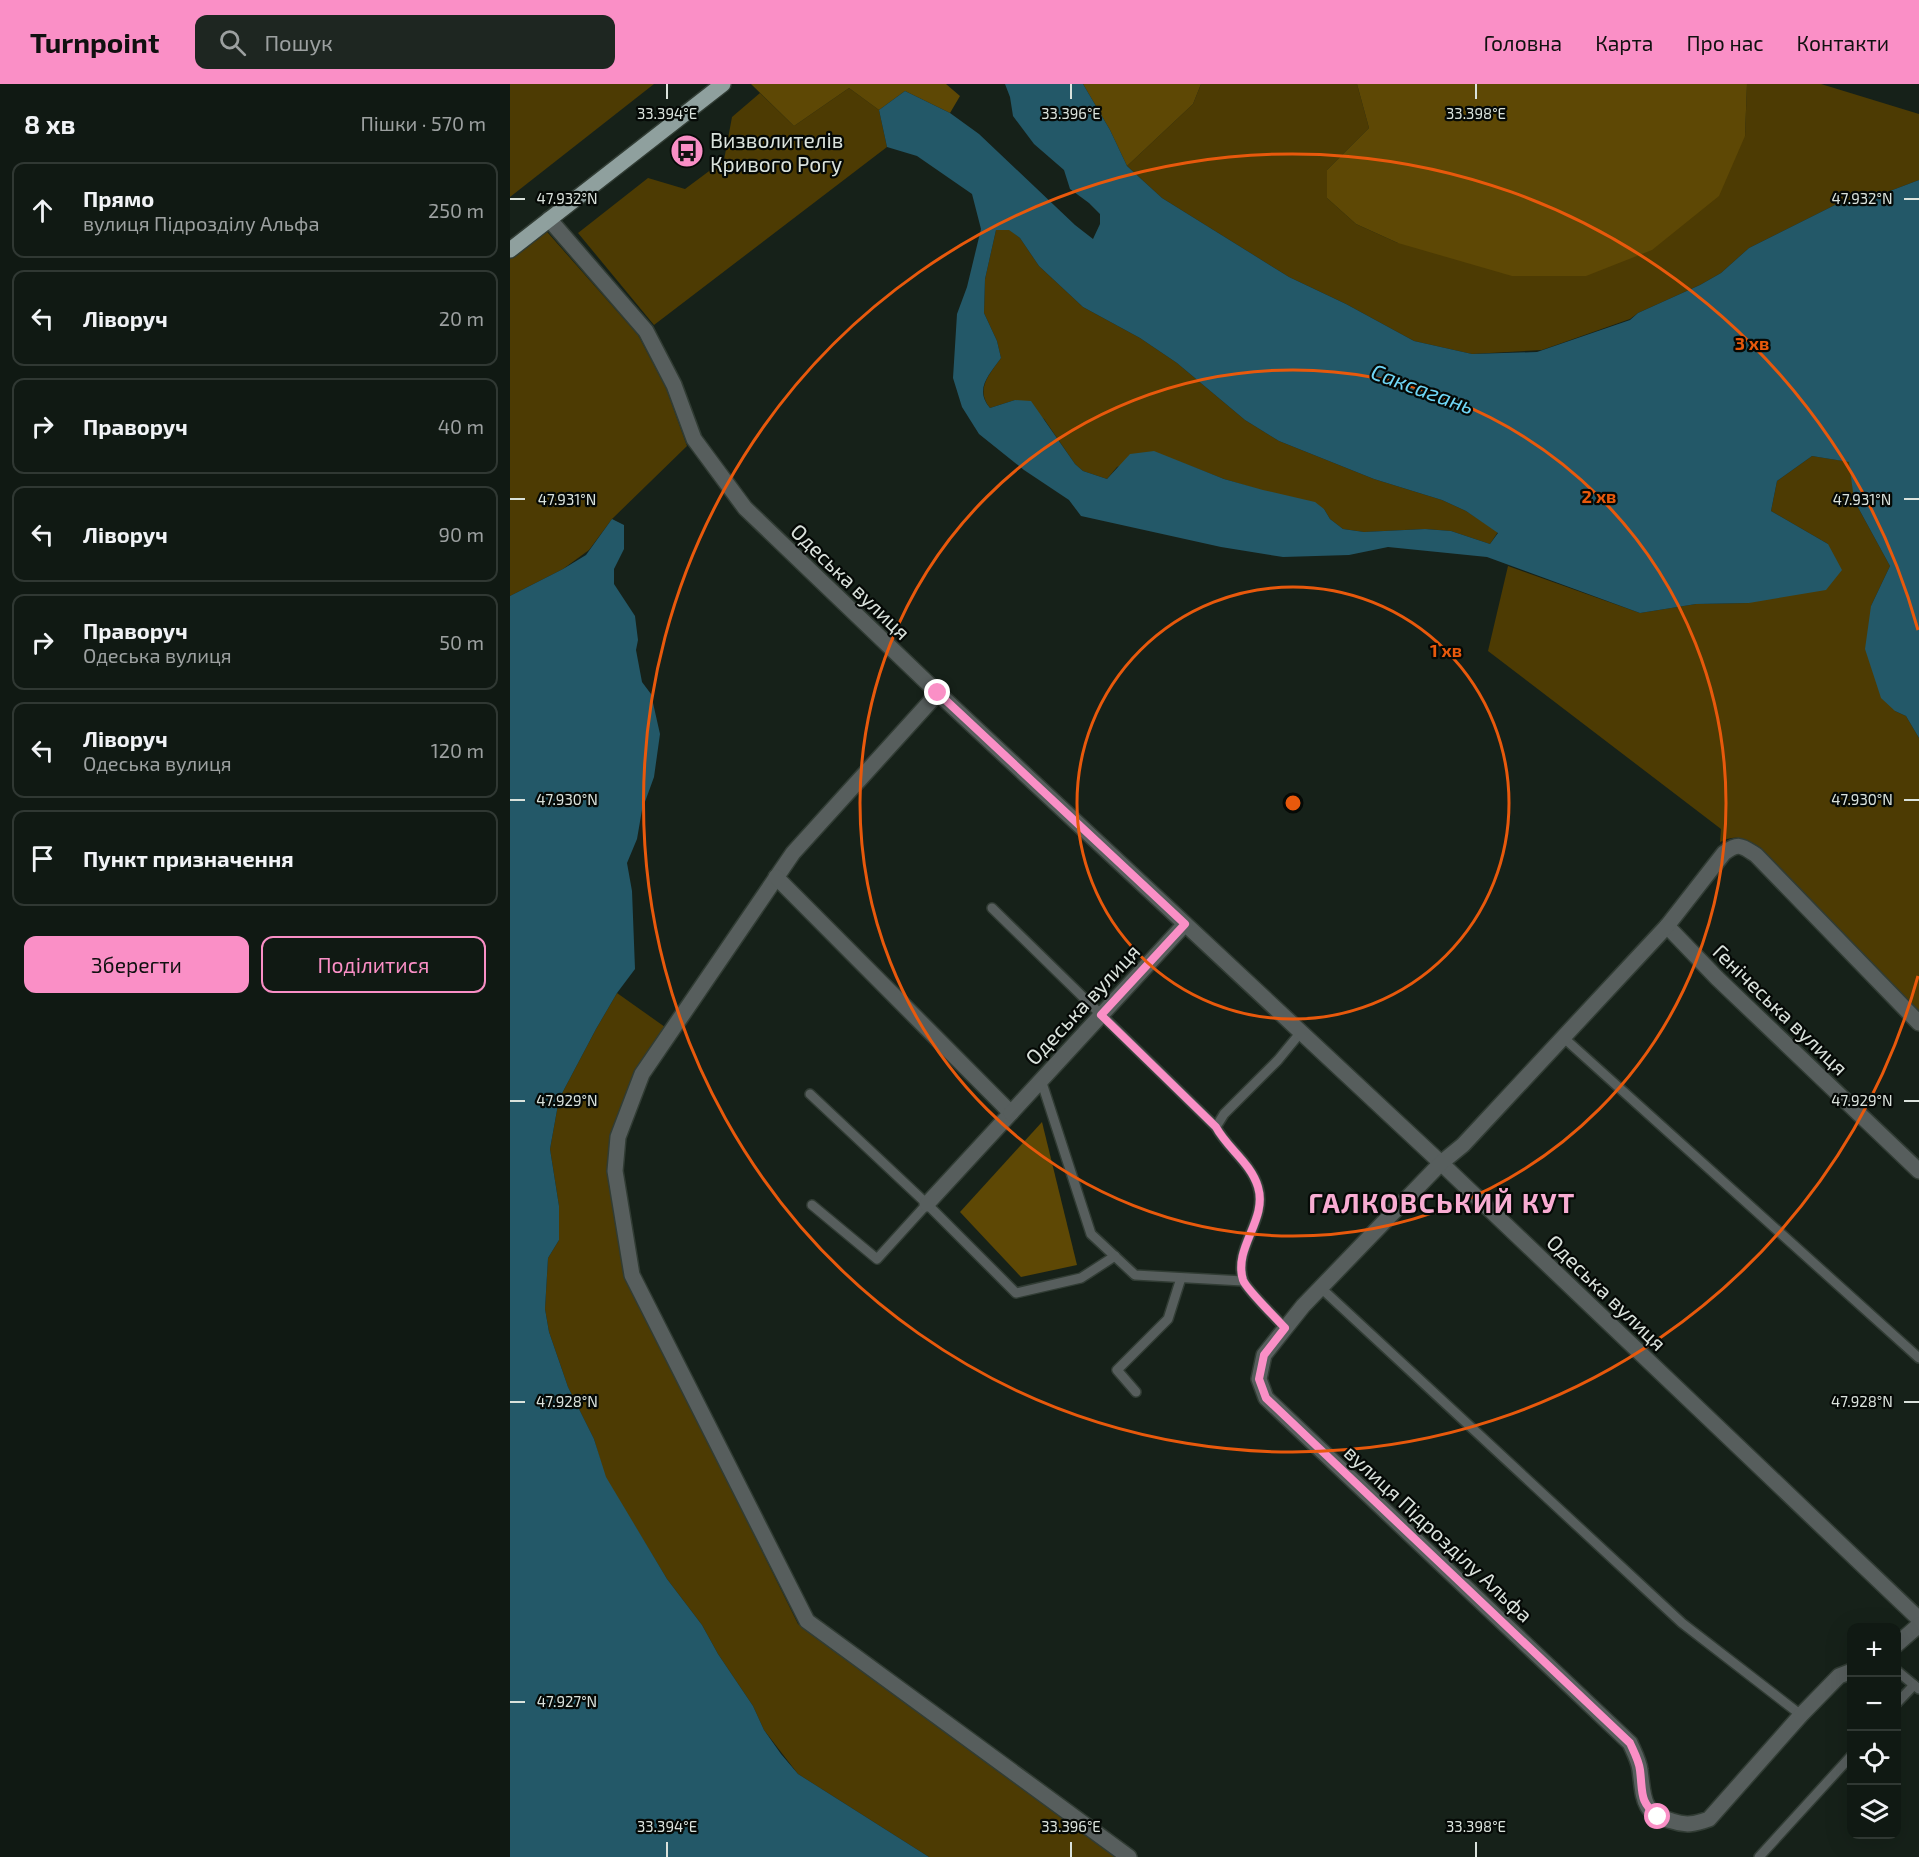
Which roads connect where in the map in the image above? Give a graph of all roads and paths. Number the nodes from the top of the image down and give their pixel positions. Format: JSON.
{"nodes":[{"id":1,"x":723,"y":84,"type":"edge"},
{"id":2,"x":549,"y":219,"type":"junction"},
{"id":3,"x":510,"y":250,"type":"edge"},
{"id":4,"x":938,"y":693,"type":"junction"},
{"id":5,"x":777,"y":877,"type":"junction"},
{"id":6,"x":992,"y":908,"type":"dead end"},
{"id":7,"x":1185,"y":924,"type":"junction"},
{"id":8,"x":1667,"y":926,"type":"junction"},
{"id":9,"x":1101,"y":1015,"type":"junction"},
{"id":10,"x":1919,"y":1023,"type":"edge"},
{"id":11,"x":1300,"y":1032,"type":"junction"},
{"id":12,"x":1564,"y":1038,"type":"junction"},
{"id":13,"x":1041,"y":1080,"type":"junction"},
{"id":14,"x":810,"y":1094,"type":"dead end"},
{"id":15,"x":1011,"y":1113,"type":"junction"},
{"id":16,"x":1216,"y":1127,"type":"junction"},
{"id":17,"x":1441,"y":1163,"type":"junction"},
{"id":18,"x":1919,"y":1171,"type":"edge"},
{"id":19,"x":927,"y":1204,"type":"junction"},
{"id":20,"x":812,"y":1205,"type":"dead end"},
{"id":21,"x":1115,"y":1256,"type":"junction"},
{"id":22,"x":1180,"y":1278,"type":"junction"},
{"id":23,"x":1243,"y":1281,"type":"junction"},
{"id":24,"x":1321,"y":1288,"type":"junction"},
{"id":25,"x":1285,"y":1328,"type":"junction"},
{"id":26,"x":1919,"y":1358,"type":"edge"},
{"id":27,"x":1136,"y":1392,"type":"dead end"},
{"id":28,"x":1919,"y":1619,"type":"edge"},
{"id":29,"x":1919,"y":1625,"type":"edge"},
{"id":30,"x":1901,"y":1641,"type":"edge"},
{"id":31,"x":1847,"y":1673,"type":"edge"},
{"id":32,"x":1901,"y":1674,"type":"edge"},
{"id":33,"x":1916,"y":1687,"type":"edge"},
{"id":34,"x":1901,"y":1700,"type":"edge"},
{"id":35,"x":1801,"y":1715,"type":"junction"},
{"id":36,"x":1847,"y":1759,"type":"edge"},
{"id":37,"x":1129,"y":1857,"type":"edge"},
{"id":38,"x":1760,"y":1857,"type":"edge"}],
"edges":[{"from":1,"to":2,"type":"main road"},
{"from":2,"to":3,"type":"main road"},
{"from":2,"to":4,"type":"street","name":"Одеська вулиця"},
{"from":4,"to":5,"type":"street"},
{"from":4,"to":7,"type":"street","name":"Одеська вулиця"},
{"from":5,"to":15,"type":"street"},
{"from":5,"to":37,"type":"street"},
{"from":6,"to":9,"type":"lane"},
{"from":7,"to":9,"type":"street","name":"Одеська вулиця"},
{"from":7,"to":11,"type":"street","name":"Одеська вулиця"},
{"from":8,"to":10,"type":"street","name":"вулиця Підрозділу Альфа"},
{"from":8,"to":12,"type":"street","name":"вулиця Підрозділу Альфа"},
{"from":8,"to":18,"type":"street","name":"Генічеська вулиця"},
{"from":9,"to":13,"type":"street","name":"Одеська вулиця"},
{"from":9,"to":16,"type":"lane"},
{"from":11,"to":16,"type":"lane"},
{"from":11,"to":17,"type":"street","name":"Одеська вулиця"},
{"from":12,"to":17,"type":"street","name":"вулиця Підрозділу Альфа"},
{"from":12,"to":26,"type":"lane"},
{"from":13,"to":15,"type":"street","name":"Одеська вулиця"},
{"from":13,"to":21,"type":"lane"},
{"from":14,"to":19,"type":"lane"},
{"from":15,"to":19,"type":"street","name":"Одеська вулиця"},
{"from":16,"to":23,"type":"lane"},
{"from":17,"to":24,"type":"street","name":"вулиця Підрозділу Альфа"},
{"from":17,"to":28,"type":"street","name":"Одеська вулиця"},
{"from":19,"to":20,"type":"lane"},
{"from":19,"to":21,"type":"lane"},
{"from":21,"to":22,"type":"lane"},
{"from":22,"to":23,"type":"lane"},
{"from":22,"to":27,"type":"lane"},
{"from":23,"to":25,"type":"lane"},
{"from":24,"to":25,"type":"street","name":"вулиця Підрозділу Альфа"},
{"from":24,"to":35,"type":"lane"},
{"from":25,"to":35,"type":"street","name":"вулиця Підрозділу Альфа"},
{"from":29,"to":30,"type":"street"},
{"from":31,"to":35,"type":"street"},
{"from":32,"to":33,"type":"lane"},
{"from":33,"to":34,"type":"lane"},
{"from":36,"to":38,"type":"lane"}]}
